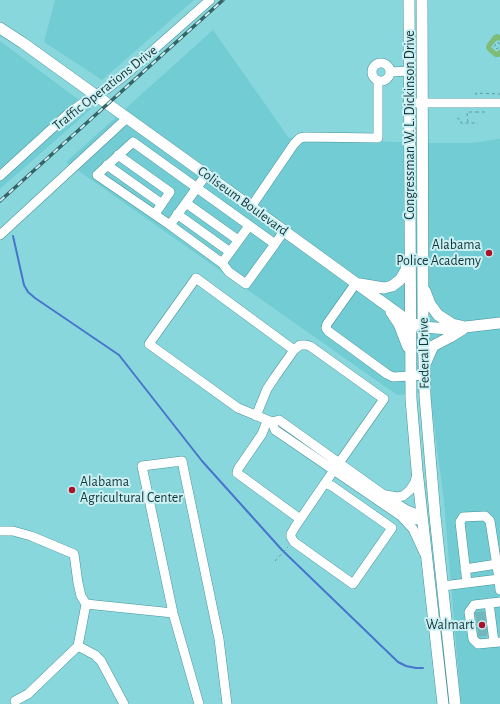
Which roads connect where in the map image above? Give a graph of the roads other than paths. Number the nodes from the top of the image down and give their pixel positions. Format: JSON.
{"nodes":[{"id":1,"x":210,"y":0,"type":"edge"},
{"id":2,"x":409,"y":0,"type":"edge"},
{"id":3,"x":422,"y":0,"type":"edge"},
{"id":4,"x":0,"y":28,"type":"edge"},
{"id":5,"x":410,"y":71,"type":"junction"},
{"id":6,"x":390,"y":72,"type":"junction"},
{"id":7,"x":378,"y":81,"type":"junction"},
{"id":8,"x":94,"y":95,"type":"junction"},
{"id":9,"x":410,"y":103,"type":"junction"},
{"id":10,"x":422,"y":103,"type":"junction"},
{"id":11,"x":500,"y":103,"type":"edge"},
{"id":12,"x":127,"y":118,"type":"junction"},
{"id":13,"x":118,"y":156,"type":"junction"},
{"id":14,"x":107,"y":165,"type":"junction"},
{"id":15,"x":206,"y":175,"type":"junction"},
{"id":16,"x":0,"y":176,"type":"edge"},
{"id":17,"x":197,"y":188,"type":"junction"},
{"id":18,"x":186,"y":203,"type":"junction"},
{"id":19,"x":162,"y":204,"type":"junction"},
{"id":20,"x":251,"y":206,"type":"junction"},
{"id":21,"x":155,"y":214,"type":"junction"},
{"id":22,"x":177,"y":214,"type":"junction"},
{"id":23,"x":170,"y":225,"type":"junction"},
{"id":24,"x":249,"y":226,"type":"junction"},
{"id":25,"x":284,"y":231,"type":"junction"},
{"id":26,"x":0,"y":236,"type":"edge"},
{"id":27,"x":238,"y":240,"type":"junction"},
{"id":28,"x":410,"y":241,"type":"junction"},
{"id":29,"x":275,"y":244,"type":"junction"},
{"id":30,"x":230,"y":252,"type":"junction"},
{"id":31,"x":222,"y":263,"type":"junction"},
{"id":32,"x":356,"y":283,"type":"junction"},
{"id":33,"x":423,"y":284,"type":"junction"},
{"id":34,"x":388,"y":307,"type":"junction"},
{"id":35,"x":411,"y":323,"type":"junction"},
{"id":36,"x":500,"y":323,"type":"edge"},
{"id":37,"x":423,"y":327,"type":"junction"},
{"id":38,"x":466,"y":328,"type":"junction"},
{"id":39,"x":294,"y":350,"type":"junction"},
{"id":40,"x":410,"y":353,"type":"junction"},
{"id":41,"x":424,"y":372,"type":"junction"},
{"id":42,"x":410,"y":376,"type":"junction"},
{"id":43,"x":256,"y":416,"type":"junction"},
{"id":44,"x":426,"y":421,"type":"junction"},
{"id":45,"x":269,"y":422,"type":"junction"},
{"id":46,"x":412,"y":422,"type":"junction"},
{"id":47,"x":336,"y":467,"type":"junction"},
{"id":48,"x":417,"y":470,"type":"junction"},
{"id":49,"x":325,"y":483,"type":"junction"},
{"id":50,"x":384,"y":495,"type":"junction"},
{"id":51,"x":401,"y":516,"type":"junction"},
{"id":52,"x":422,"y":516,"type":"junction"},
{"id":53,"x":435,"y":516,"type":"junction"},
{"id":54,"x":300,"y":520,"type":"junction"},
{"id":55,"x":0,"y":531,"type":"edge"},
{"id":56,"x":427,"y":559,"type":"junction"},
{"id":57,"x":496,"y":564,"type":"junction"},
{"id":58,"x":465,"y":569,"type":"junction"},
{"id":59,"x":499,"y":579,"type":"edge"},
{"id":60,"x":467,"y":583,"type":"junction"},
{"id":61,"x":443,"y":586,"type":"junction"},
{"id":62,"x":500,"y":590,"type":"edge"},
{"id":63,"x":500,"y":602,"type":"edge"},
{"id":64,"x":489,"y":603,"type":"junction"},
{"id":65,"x":86,"y":604,"type":"junction"},
{"id":66,"x":173,"y":613,"type":"junction"},
{"id":67,"x":497,"y":642,"type":"edge"},
{"id":68,"x":78,"y":646,"type":"junction"},
{"id":69,"x":15,"y":703,"type":"edge"},
{"id":70,"x":124,"y":704,"type":"edge"},
{"id":71,"x":199,"y":704,"type":"edge"},
{"id":72,"x":227,"y":704,"type":"edge"},
{"id":73,"x":443,"y":704,"type":"edge"},
{"id":74,"x":455,"y":704,"type":"edge"}],
"edges":[{"from":1,"to":8,"type":"street","name":"Traffic Operations Drive"},
{"from":2,"to":5,"type":"main road","name":"Congressman W. L. Dickinson Drive"},
{"from":3,"to":10,"type":"main road","name":"Federal Drive"},
{"from":4,"to":8,"type":"main road","name":"Coliseum Boulevard"},
{"from":5,"to":6,"type":"street"},
{"from":5,"to":9,"type":"main road","name":"Congressman W. L. Dickinson Drive"},
{"from":6,"to":7,"type":"street"},
{"from":6,"to":7,"type":"street"},
{"from":7,"to":20,"type":"street"},
{"from":8,"to":12,"type":"main road","name":"Coliseum Boulevard"},
{"from":8,"to":16,"type":"street","name":"Traffic Operations Drive"},
{"from":9,"to":10,"type":"street"},
{"from":9,"to":28,"type":"main road","name":"Congressman W. L. Dickinson Drive"},
{"from":10,"to":11,"type":"street"},
{"from":10,"to":33,"type":"main road","name":"Federal Drive"},
{"from":12,"to":15,"type":"main road","name":"Coliseum Boulevard"},
{"from":12,"to":26,"type":"street"},
{"from":13,"to":14,"type":"street"},
{"from":13,"to":17,"type":"street"},
{"from":13,"to":19,"type":"street"},
{"from":14,"to":19,"type":"street"},
{"from":14,"to":21,"type":"street"},
{"from":15,"to":17,"type":"street"},
{"from":15,"to":20,"type":"main road","name":"Coliseum Boulevard"},
{"from":17,"to":18,"type":"street"},
{"from":17,"to":24,"type":"street"},
{"from":18,"to":22,"type":"street"},
{"from":18,"to":27,"type":"street"},
{"from":19,"to":21,"type":"street"},
{"from":20,"to":25,"type":"main road","name":"Coliseum Boulevard"},
{"from":21,"to":23,"type":"street"},
{"from":22,"to":23,"type":"street"},
{"from":22,"to":30,"type":"street"},
{"from":23,"to":31,"type":"street"},
{"from":24,"to":27,"type":"street"},
{"from":24,"to":29,"type":"street"},
{"from":25,"to":29,"type":"street"},
{"from":25,"to":32,"type":"main road","name":"Coliseum Boulevard"},
{"from":27,"to":30,"type":"street"},
{"from":28,"to":32,"type":"main road"},
{"from":28,"to":35,"type":"main road","name":"Congressman W. L. Dickinson Drive"},
{"from":29,"to":31,"type":"street"},
{"from":30,"to":31,"type":"street"},
{"from":32,"to":34,"type":"main road","name":"Coliseum Boulevard"},
{"from":32,"to":42,"type":"street"},
{"from":33,"to":37,"type":"main road","name":"Federal Drive"},
{"from":33,"to":38,"type":"main road"},
{"from":34,"to":35,"type":"main road","name":"Coliseum Boulevard"},
{"from":34,"to":40,"type":"main road"},
{"from":35,"to":37,"type":"main road","name":"Coliseum Boulevard"},
{"from":35,"to":40,"type":"main road","name":"Federal Drive"},
{"from":36,"to":38,"type":"main road","name":"Coliseum Boulevard"},
{"from":37,"to":38,"type":"main road","name":"Coliseum Boulevard"},
{"from":37,"to":41,"type":"main road","name":"Federal Drive"},
{"from":38,"to":41,"type":"main road"},
{"from":39,"to":43,"type":"street"},
{"from":39,"to":43,"type":"street"},
{"from":39,"to":47,"type":"street"},
{"from":40,"to":42,"type":"main road","name":"Federal Drive"},
{"from":41,"to":42,"type":"street"},
{"from":41,"to":44,"type":"main road","name":"Federal Drive"},
{"from":42,"to":46,"type":"main road","name":"Federal Drive"},
{"from":43,"to":45,"type":"street"},
{"from":44,"to":46,"type":"street"},
{"from":44,"to":53,"type":"main road","name":"Federal Drive"},
{"from":45,"to":47,"type":"street"},
{"from":45,"to":54,"type":"street"},
{"from":46,"to":48,"type":"main road","name":"Federal Drive"},
{"from":47,"to":49,"type":"street"},
{"from":47,"to":50,"type":"street"},
{"from":47,"to":51,"type":"street"},
{"from":48,"to":50,"type":"street"},
{"from":48,"to":52,"type":"main road","name":"Federal Drive"},
{"from":49,"to":54,"type":"street"},
{"from":49,"to":54,"type":"street"},
{"from":50,"to":52,"type":"street"},
{"from":51,"to":52,"type":"street"},
{"from":51,"to":56,"type":"street"},
{"from":52,"to":53,"type":"main road"},
{"from":52,"to":56,"type":"main road","name":"Federal Drive"},
{"from":53,"to":61,"type":"main road","name":"Federal Drive"},
{"from":55,"to":65,"type":"street"},
{"from":56,"to":73,"type":"main road","name":"Federal Drive"},
{"from":57,"to":58,"type":"street"},
{"from":57,"to":58,"type":"street"},
{"from":57,"to":59,"type":"street"},
{"from":58,"to":60,"type":"street"},
{"from":59,"to":60,"type":"street"},
{"from":59,"to":62,"type":"street"},
{"from":60,"to":61,"type":"street"},
{"from":61,"to":74,"type":"main road","name":"Federal Drive"},
{"from":63,"to":64,"type":"street"},
{"from":64,"to":67,"type":"street"},
{"from":64,"to":67,"type":"street"},
{"from":65,"to":66,"type":"street"},
{"from":65,"to":68,"type":"street"},
{"from":66,"to":71,"type":"street"},
{"from":66,"to":72,"type":"street"},
{"from":68,"to":69,"type":"street"},
{"from":68,"to":70,"type":"street"}]}
